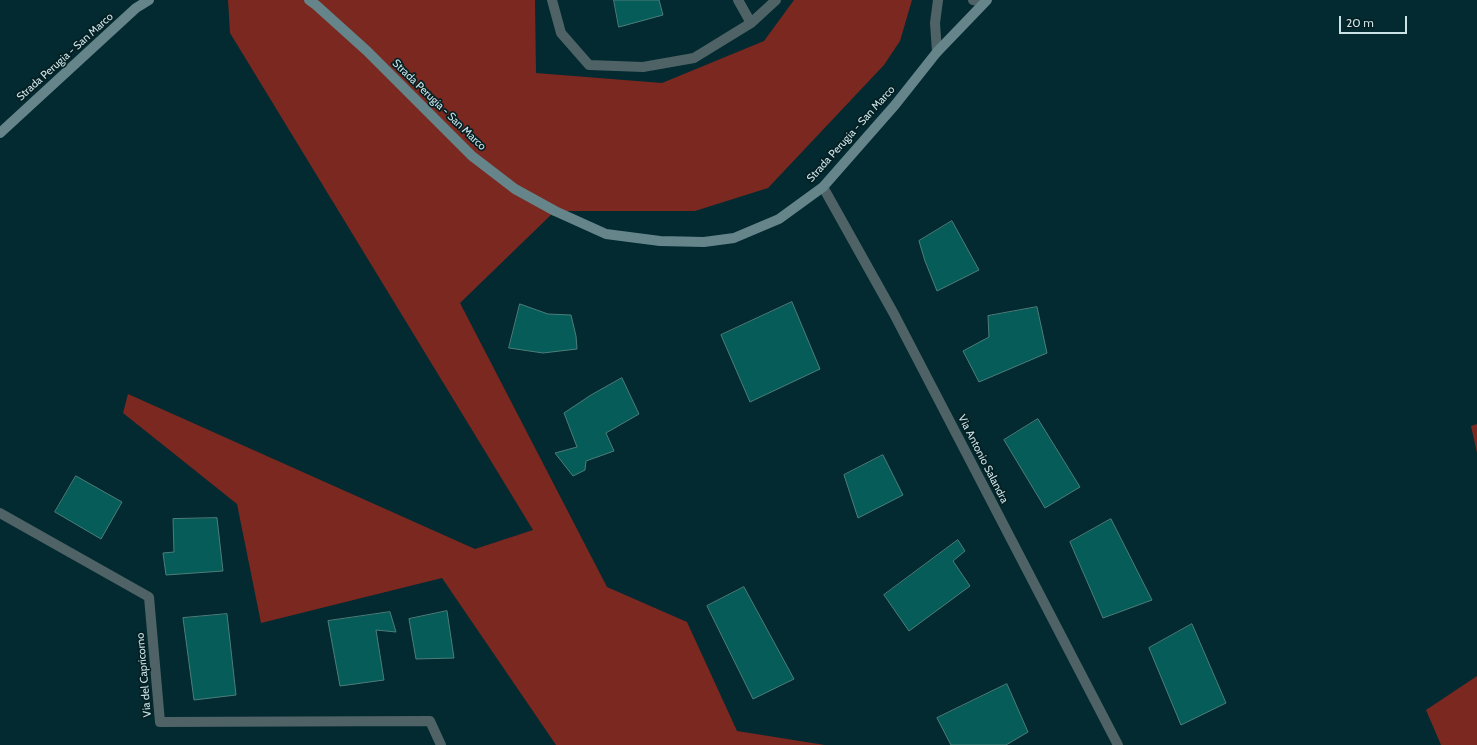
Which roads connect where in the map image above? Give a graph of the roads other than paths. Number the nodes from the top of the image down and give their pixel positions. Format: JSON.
{"nodes":[{"id":1,"x":149,"y":0,"type":"edge"},
{"id":2,"x":309,"y":0,"type":"edge"},
{"id":3,"x":552,"y":0,"type":"edge"},
{"id":4,"x":738,"y":0,"type":"edge"},
{"id":5,"x":776,"y":0,"type":"edge"},
{"id":6,"x":938,"y":0,"type":"edge"},
{"id":7,"x":981,"y":1,"type":"edge"},
{"id":8,"x":751,"y":23,"type":"junction"},
{"id":9,"x":937,"y":52,"type":"junction"},
{"id":10,"x":0,"y":133,"type":"edge"},
{"id":11,"x":823,"y":187,"type":"junction"},
{"id":12,"x":0,"y":513,"type":"edge"},
{"id":13,"x":441,"y":745,"type":"edge"},
{"id":14,"x":1118,"y":745,"type":"edge"}],
"edges":[{"from":1,"to":10,"type":"main road","name":"Strada Perugia - San Marco"},
{"from":2,"to":11,"type":"main road","name":"Strada Perugia - San Marco"},
{"from":3,"to":8,"type":"street"},
{"from":4,"to":8,"type":"street"},
{"from":5,"to":8,"type":"street"},
{"from":6,"to":9,"type":"street"},
{"from":7,"to":9,"type":"main road","name":"Strada Perugia - San Marco"},
{"from":9,"to":11,"type":"main road","name":"Strada Perugia - San Marco"},
{"from":11,"to":14,"type":"street","name":"Via Antonio Salandra"},
{"from":12,"to":13,"type":"street","name":"Via del Capricorno"}]}
